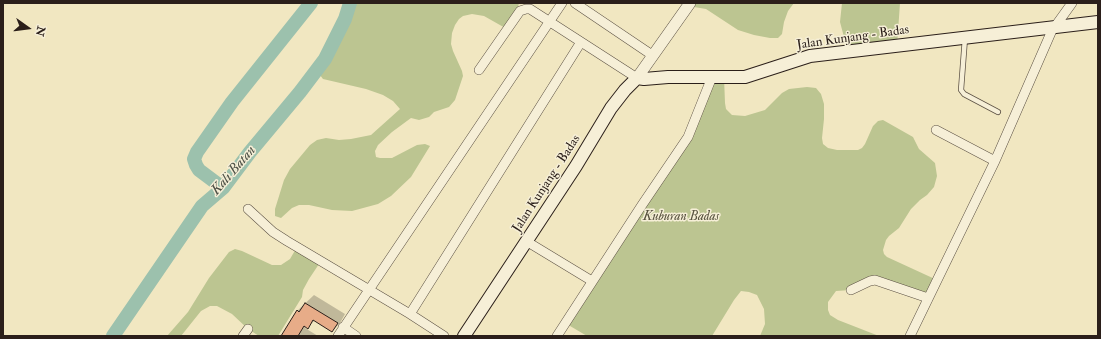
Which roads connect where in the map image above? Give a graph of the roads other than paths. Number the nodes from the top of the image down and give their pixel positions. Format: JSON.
{"nodes":[{"id":1,"x":562,"y":3,"type":"edge"},
{"id":2,"x":575,"y":3,"type":"edge"},
{"id":3,"x":690,"y":3,"type":"edge"},
{"id":4,"x":1072,"y":3,"type":"edge"},
{"id":5,"x":549,"y":22,"type":"junction"},
{"id":6,"x":1098,"y":22,"type":"edge"},
{"id":7,"x":1053,"y":28,"type":"junction"},
{"id":8,"x":965,"y":38,"type":"junction"},
{"id":9,"x":581,"y":42,"type":"junction"},
{"id":10,"x":652,"y":55,"type":"junction"},
{"id":11,"x":478,"y":70,"type":"dead end"},
{"id":12,"x":712,"y":77,"type":"junction"},
{"id":13,"x":637,"y":78,"type":"junction"},
{"id":14,"x":998,"y":112,"type":"dead end"},
{"id":15,"x":936,"y":130,"type":"dead end"},
{"id":16,"x":995,"y":160,"type":"junction"},
{"id":17,"x":248,"y":209,"type":"dead end"},
{"id":18,"x":526,"y":241,"type":"junction"},
{"id":19,"x":592,"y":281,"type":"junction"},
{"id":20,"x":368,"y":290,"type":"junction"},
{"id":21,"x":852,"y":290,"type":"dead end"},
{"id":22,"x":928,"y":298,"type":"junction"},
{"id":23,"x":410,"y":314,"type":"junction"},
{"id":24,"x":343,"y":327,"type":"junction"},
{"id":25,"x":338,"y":336,"type":"edge"},
{"id":26,"x":356,"y":336,"type":"edge"},
{"id":27,"x":444,"y":336,"type":"edge"},
{"id":28,"x":464,"y":336,"type":"edge"},
{"id":29,"x":557,"y":336,"type":"edge"},
{"id":30,"x":910,"y":336,"type":"edge"}],
"edges":[{"from":1,"to":5,"type":"street"},
{"from":2,"to":10,"type":"street"},
{"from":3,"to":10,"type":"street"},
{"from":4,"to":7,"type":"street"},
{"from":5,"to":9,"type":"street"},
{"from":5,"to":11,"type":"street"},
{"from":5,"to":20,"type":"street"},
{"from":6,"to":7,"type":"main road","name":"Jalan Kunjang - Badas"},
{"from":7,"to":8,"type":"main road","name":"Jalan Kunjang - Badas"},
{"from":7,"to":16,"type":"street"},
{"from":8,"to":12,"type":"main road","name":"Jalan Kunjang - Badas"},
{"from":8,"to":14,"type":"lane"},
{"from":9,"to":13,"type":"street"},
{"from":9,"to":23,"type":"street"},
{"from":10,"to":13,"type":"street"},
{"from":12,"to":13,"type":"main road","name":"Jalan Kunjang - Badas"},
{"from":12,"to":19,"type":"street"},
{"from":13,"to":18,"type":"main road","name":"Jalan Kunjang - Badas"},
{"from":15,"to":16,"type":"street"},
{"from":16,"to":22,"type":"street"},
{"from":17,"to":20,"type":"street"},
{"from":18,"to":19,"type":"street"},
{"from":18,"to":28,"type":"main road","name":"Jalan Kunjang - Badas"},
{"from":19,"to":29,"type":"street"},
{"from":20,"to":23,"type":"street"},
{"from":20,"to":24,"type":"street"},
{"from":21,"to":22,"type":"street"},
{"from":22,"to":30,"type":"street"},
{"from":23,"to":27,"type":"street"},
{"from":24,"to":25,"type":"street"},
{"from":24,"to":26,"type":"street"}]}
